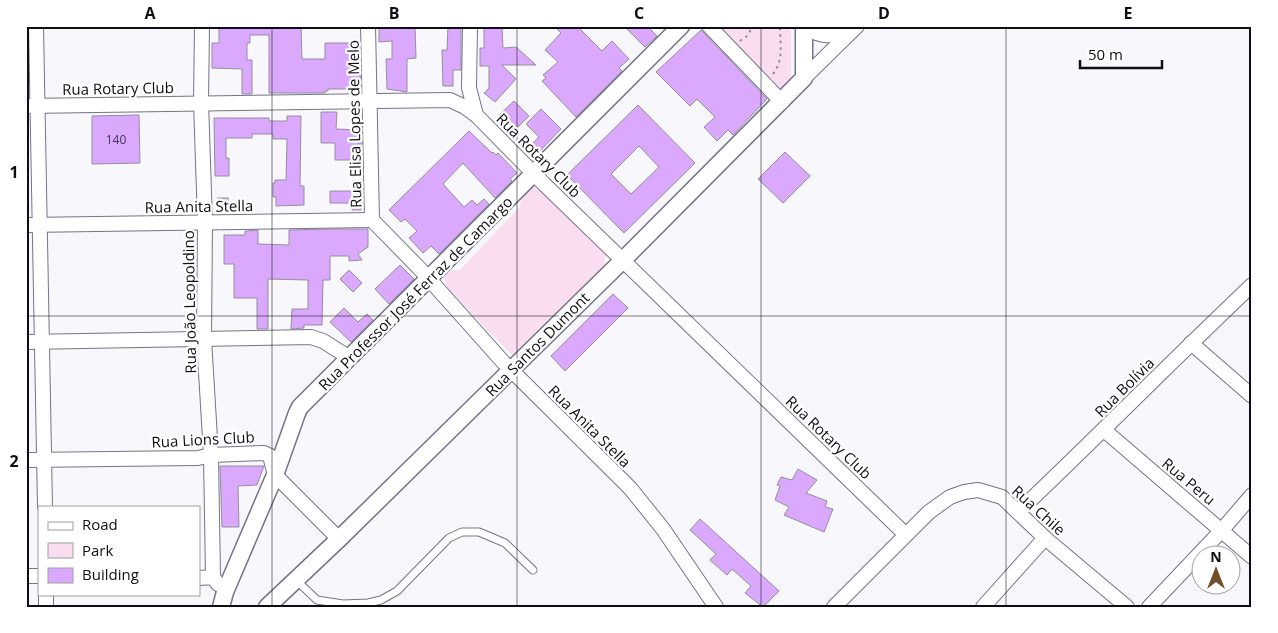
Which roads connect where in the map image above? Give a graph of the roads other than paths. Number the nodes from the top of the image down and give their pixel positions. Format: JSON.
{"nodes":[{"id":1,"x":36,"y":26,"type":"edge"},
{"id":2,"x":202,"y":26,"type":"edge"},
{"id":3,"x":368,"y":26,"type":"edge"},
{"id":4,"x":470,"y":26,"type":"edge"},
{"id":5,"x":681,"y":26,"type":"edge"},
{"id":6,"x":709,"y":26,"type":"edge"},
{"id":7,"x":804,"y":27,"type":"edge"},
{"id":8,"x":854,"y":29,"type":"edge"},
{"id":9,"x":804,"y":78,"type":"junction"},
{"id":10,"x":469,"y":88,"type":"junction"},
{"id":11,"x":369,"y":100,"type":"junction"},
{"id":12,"x":450,"y":100,"type":"junction"},
{"id":13,"x":201,"y":102,"type":"junction"},
{"id":14,"x":782,"y":102,"type":"junction"},
{"id":15,"x":32,"y":106,"type":"edge"},
{"id":16,"x":476,"y":115,"type":"junction"},
{"id":17,"x":534,"y":174,"type":"junction"},
{"id":18,"x":372,"y":220,"type":"junction"},
{"id":19,"x":205,"y":222,"type":"junction"},
{"id":20,"x":33,"y":225,"type":"edge"},
{"id":21,"x":623,"y":260,"type":"junction"},
{"id":22,"x":428,"y":278,"type":"junction"},
{"id":23,"x":1252,"y":285,"type":"edge"},
{"id":24,"x":204,"y":339,"type":"junction"},
{"id":25,"x":26,"y":342,"type":"edge"},
{"id":26,"x":41,"y":342,"type":"junction"},
{"id":27,"x":1191,"y":342,"type":"junction"},
{"id":28,"x":350,"y":358,"type":"junction"},
{"id":29,"x":511,"y":370,"type":"junction"},
{"id":30,"x":1252,"y":396,"type":"edge"},
{"id":31,"x":1104,"y":430,"type":"junction"},
{"id":32,"x":211,"y":455,"type":"junction"},
{"id":33,"x":26,"y":460,"type":"edge"},
{"id":34,"x":45,"y":460,"type":"junction"},
{"id":35,"x":275,"y":475,"type":"junction"},
{"id":36,"x":1252,"y":496,"type":"edge"},
{"id":37,"x":45,"y":506,"type":"edge"},
{"id":38,"x":1018,"y":512,"type":"junction"},
{"id":39,"x":1222,"y":530,"type":"junction"},
{"id":40,"x":905,"y":534,"type":"junction"},
{"id":41,"x":1045,"y":538,"type":"junction"},
{"id":42,"x":339,"y":539,"type":"junction"},
{"id":43,"x":1252,"y":556,"type":"edge"},
{"id":44,"x":533,"y":570,"type":"dead end"},
{"id":45,"x":206,"y":577,"type":"edge"},
{"id":46,"x":296,"y":579,"type":"junction"},
{"id":47,"x":223,"y":599,"type":"edge"},
{"id":48,"x":234,"y":607,"type":"edge"},
{"id":49,"x":267,"y":607,"type":"edge"},
{"id":50,"x":716,"y":607,"type":"edge"},
{"id":51,"x":834,"y":607,"type":"edge"},
{"id":52,"x":983,"y":607,"type":"edge"},
{"id":53,"x":1127,"y":607,"type":"edge"},
{"id":54,"x":1149,"y":607,"type":"edge"}],
"edges":[{"from":1,"to":15,"type":"street"},
{"from":2,"to":13,"type":"street","name":"Rua João Leopoldino"},
{"from":3,"to":11,"type":"street","name":"Rua Elisa Lopes de Melo"},
{"from":4,"to":10,"type":"street"},
{"from":5,"to":17,"type":"street","name":"Rua Professor José Ferraz de Camargo"},
{"from":6,"to":14,"type":"street"},
{"from":7,"to":8,"type":"street"},
{"from":7,"to":9,"type":"street"},
{"from":8,"to":9,"type":"street","name":"Rua Santos Dumont"},
{"from":9,"to":14,"type":"street","name":"Rua Santos Dumont"},
{"from":10,"to":12,"type":"street"},
{"from":10,"to":16,"type":"street"},
{"from":11,"to":12,"type":"street","name":"Rua Rotary Club"},
{"from":11,"to":13,"type":"street","name":"Rua Rotary Club"},
{"from":11,"to":18,"type":"street","name":"Rua Elisa Lopes de Melo"},
{"from":12,"to":16,"type":"street","name":"Rua Rotary Club"},
{"from":13,"to":15,"type":"street","name":"Rua Rotary Club"},
{"from":13,"to":19,"type":"street","name":"Rua João Leopoldino"},
{"from":14,"to":21,"type":"street","name":"Rua Santos Dumont"},
{"from":15,"to":20,"type":"street"},
{"from":16,"to":17,"type":"street","name":"Rua Rotary Club"},
{"from":17,"to":21,"type":"street","name":"Rua Rotary Club"},
{"from":17,"to":22,"type":"street","name":"Rua Professor José Ferraz de Camargo"},
{"from":18,"to":19,"type":"street","name":"Rua Anita Stella"},
{"from":18,"to":22,"type":"street","name":"Rua Anita Stella"},
{"from":19,"to":20,"type":"street","name":"Rua Anita Stella"},
{"from":19,"to":24,"type":"street","name":"Rua João Leopoldino"},
{"from":20,"to":26,"type":"street"},
{"from":21,"to":29,"type":"street","name":"Rua Santos Dumont"},
{"from":21,"to":40,"type":"street","name":"Rua Rotary Club"},
{"from":22,"to":28,"type":"street","name":"Rua Professor José Ferraz de Camargo"},
{"from":22,"to":29,"type":"street","name":"Rua Anita Stella"},
{"from":23,"to":27,"type":"street","name":"Rua Bolívia"},
{"from":24,"to":26,"type":"street"},
{"from":24,"to":28,"type":"street"},
{"from":24,"to":32,"type":"street","name":"Rua João Leopoldino"},
{"from":25,"to":26,"type":"street"},
{"from":26,"to":34,"type":"street"},
{"from":27,"to":30,"type":"street"},
{"from":27,"to":31,"type":"street","name":"Rua Bolívia"},
{"from":28,"to":35,"type":"street","name":"Rua Professor José Ferraz de Camargo"},
{"from":29,"to":42,"type":"street","name":"Rua Santos Dumont"},
{"from":29,"to":50,"type":"street","name":"Rua Anita Stella"},
{"from":31,"to":38,"type":"street","name":"Rua Bolívia"},
{"from":31,"to":39,"type":"street","name":"Rua Peru"},
{"from":32,"to":34,"type":"street","name":"Rua Lions Club"},
{"from":32,"to":35,"type":"street","name":"Rua Lions Club"},
{"from":32,"to":45,"type":"street","name":"Rua João Leopoldino"},
{"from":33,"to":34,"type":"street","name":"Rua Lions Club"},
{"from":34,"to":37,"type":"street"},
{"from":35,"to":42,"type":"street","name":"Rua Lions Club"},
{"from":35,"to":47,"type":"street","name":"Rua Professor José Ferraz de Camargo"},
{"from":36,"to":39,"type":"street"},
{"from":38,"to":40,"type":"street","name":"Rua Chile"},
{"from":38,"to":41,"type":"street","name":"Rua Chile"},
{"from":39,"to":43,"type":"street","name":"Rua Peru"},
{"from":39,"to":54,"type":"street"},
{"from":40,"to":51,"type":"street","name":"Rua Chile"},
{"from":41,"to":52,"type":"street"},
{"from":41,"to":53,"type":"street","name":"Rua Chile"},
{"from":42,"to":46,"type":"street","name":"Rua Santos Dumont"},
{"from":44,"to":46,"type":"lane"},
{"from":45,"to":47,"type":"street"},
{"from":46,"to":49,"type":"street","name":"Rua Santos Dumont"},
{"from":47,"to":48,"type":"street"}]}
